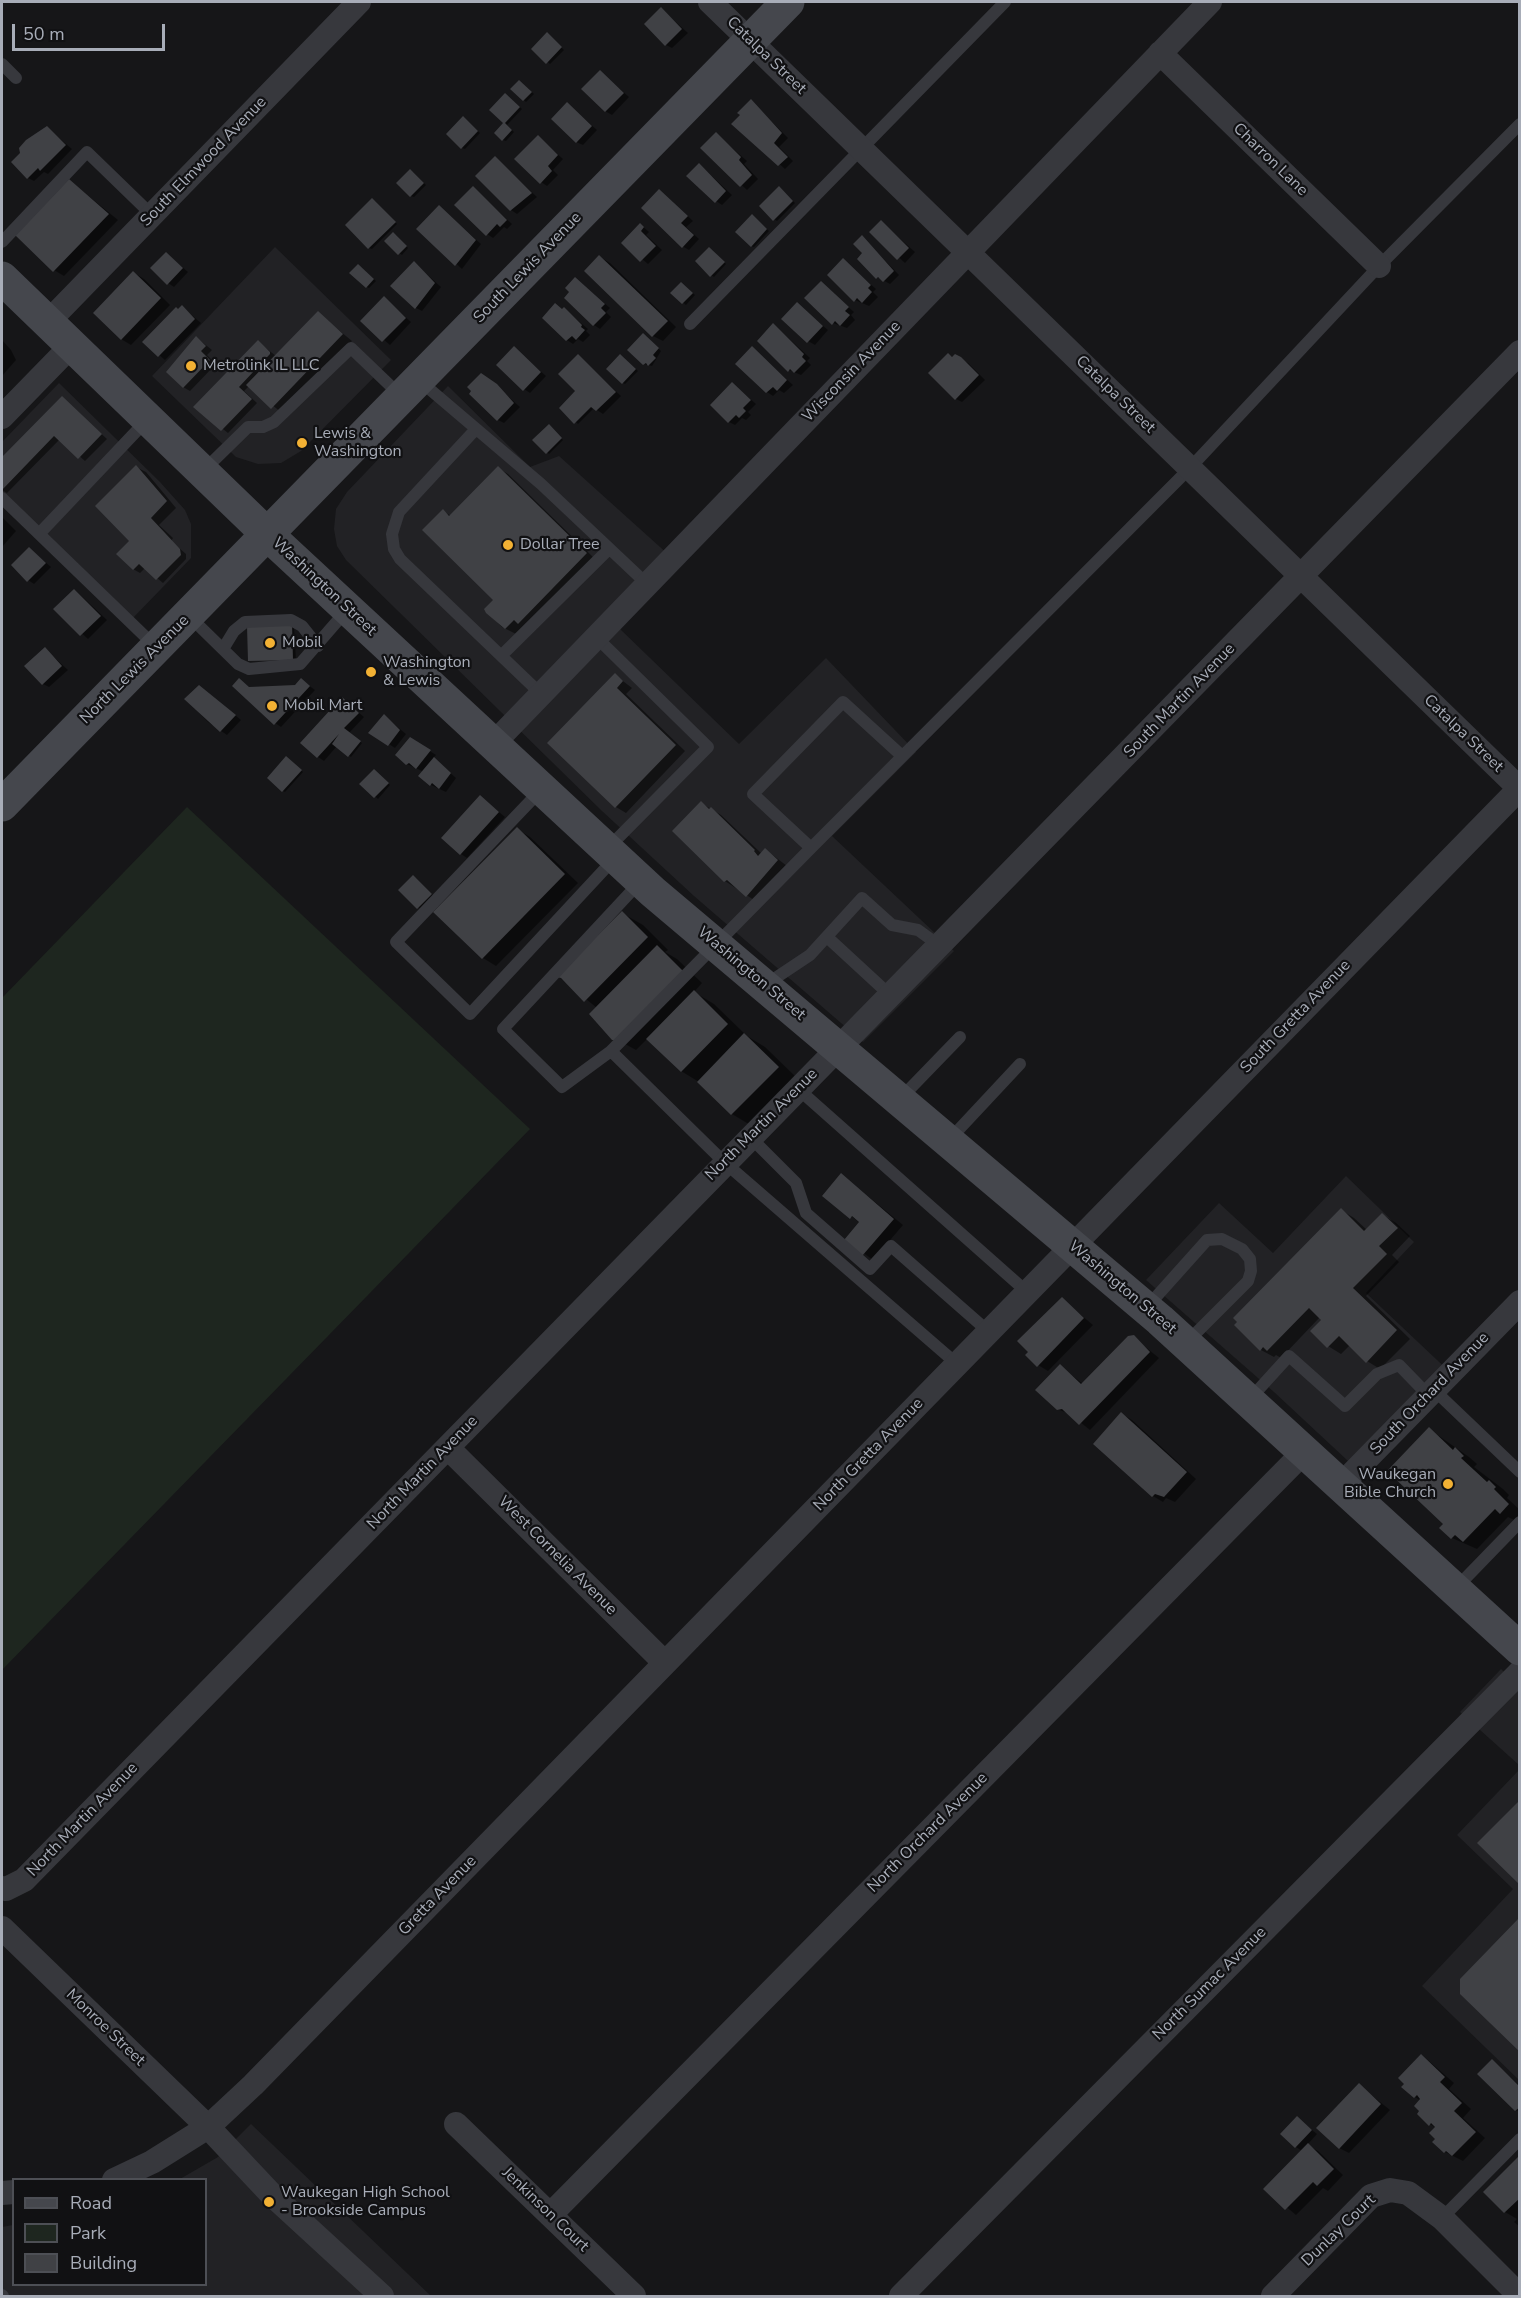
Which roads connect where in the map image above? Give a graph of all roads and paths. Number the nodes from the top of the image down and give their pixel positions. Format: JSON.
{"nodes":[{"id":1,"x":359,"y":2,"type":"edge"},
{"id":2,"x":710,"y":2,"type":"edge"},
{"id":3,"x":788,"y":2,"type":"edge"},
{"id":4,"x":1005,"y":2,"type":"edge"},
{"id":5,"x":1210,"y":2,"type":"edge"},
{"id":6,"x":750,"y":41,"type":"junction"},
{"id":7,"x":1160,"y":53,"type":"junction"},
{"id":8,"x":2,"y":64,"type":"edge"},
{"id":9,"x":16,"y":78,"type":"dead end"},
{"id":10,"x":1520,"y":124,"type":"edge"},
{"id":11,"x":860,"y":148,"type":"junction"},
{"id":12,"x":152,"y":215,"type":"junction"},
{"id":13,"x":2,"y":242,"type":"edge"},
{"id":14,"x":968,"y":252,"type":"junction"},
{"id":15,"x":1379,"y":266,"type":"junction"},
{"id":16,"x":2,"y":278,"type":"edge"},
{"id":17,"x":48,"y":322,"type":"junction"},
{"id":18,"x":690,"y":324,"type":"dead end"},
{"id":19,"x":72,"y":345,"type":"junction"},
{"id":20,"x":1520,"y":352,"type":"edge"},
{"id":21,"x":410,"y":389,"type":"junction"},
{"id":22,"x":2,"y":417,"type":"edge"},
{"id":23,"x":148,"y":419,"type":"junction"},
{"id":24,"x":475,"y":430,"type":"junction"},
{"id":25,"x":1190,"y":468,"type":"junction"},
{"id":26,"x":202,"y":472,"type":"junction"},
{"id":27,"x":2,"y":498,"type":"edge"},
{"id":28,"x":39,"y":534,"type":"junction"},
{"id":29,"x":268,"y":535,"type":"junction"},
{"id":30,"x":609,"y":549,"type":"junction"},
{"id":31,"x":1301,"y":577,"type":"junction"},
{"id":32,"x":647,"y":584,"type":"junction"},
{"id":33,"x":348,"y":609,"type":"junction"},
{"id":34,"x":189,"y":615,"type":"junction"},
{"id":35,"x":596,"y":637,"type":"junction"},
{"id":36,"x":318,"y":646,"type":"junction"},
{"id":37,"x":156,"y":648,"type":"junction"},
{"id":38,"x":223,"y":650,"type":"junction"},
{"id":39,"x":502,"y":655,"type":"junction"},
{"id":40,"x":541,"y":694,"type":"junction"},
{"id":41,"x":494,"y":743,"type":"junction"},
{"id":42,"x":901,"y":755,"type":"junction"},
{"id":43,"x":542,"y":789,"type":"junction"},
{"id":44,"x":1519,"y":789,"type":"edge"},
{"id":45,"x":2,"y":805,"type":"edge"},
{"id":46,"x":811,"y":849,"type":"junction"},
{"id":47,"x":611,"y":853,"type":"junction"},
{"id":48,"x":641,"y":881,"type":"junction"},
{"id":49,"x":827,"y":937,"type":"junction"},
{"id":50,"x":717,"y":946,"type":"junction"},
{"id":51,"x":940,"y":946,"type":"junction"},
{"id":52,"x":764,"y":986,"type":"junction"},
{"id":53,"x":891,"y":996,"type":"junction"},
{"id":54,"x":960,"y":1037,"type":"dead end"},
{"id":55,"x":840,"y":1049,"type":"junction"},
{"id":56,"x":611,"y":1052,"type":"junction"},
{"id":57,"x":1020,"y":1064,"type":"dead end"},
{"id":58,"x":797,"y":1088,"type":"junction"},
{"id":59,"x":899,"y":1100,"type":"junction"},
{"id":60,"x":750,"y":1137,"type":"junction"},
{"id":61,"x":948,"y":1141,"type":"junction"},
{"id":62,"x":724,"y":1162,"type":"junction"},
{"id":63,"x":1073,"y":1246,"type":"junction"},
{"id":64,"x":1027,"y":1292,"type":"junction"},
{"id":65,"x":1520,"y":1302,"type":"edge"},
{"id":66,"x":1146,"y":1308,"type":"junction"},
{"id":67,"x":989,"y":1332,"type":"junction"},
{"id":68,"x":1186,"y":1343,"type":"junction"},
{"id":69,"x":957,"y":1364,"type":"junction"},
{"id":70,"x":1431,"y":1393,"type":"junction"},
{"id":71,"x":1249,"y":1400,"type":"junction"},
{"id":72,"x":448,"y":1448,"type":"junction"},
{"id":73,"x":1305,"y":1451,"type":"junction"},
{"id":74,"x":1520,"y":1472,"type":"edge"},
{"id":75,"x":1341,"y":1485,"type":"junction"},
{"id":76,"x":1520,"y":1522,"type":"edge"},
{"id":77,"x":1455,"y":1590,"type":"junction"},
{"id":78,"x":1520,"y":1649,"type":"edge"},
{"id":79,"x":665,"y":1663,"type":"junction"},
{"id":80,"x":1520,"y":1672,"type":"edge"},
{"id":81,"x":2,"y":1888,"type":"edge"},
{"id":82,"x":2,"y":1928,"type":"edge"},
{"id":83,"x":456,"y":2124,"type":"dead end"},
{"id":84,"x":208,"y":2127,"type":"junction"},
{"id":85,"x":1520,"y":2139,"type":"edge"},
{"id":86,"x":118,"y":2178,"type":"edge"},
{"id":87,"x":550,"y":2215,"type":"junction"},
{"id":88,"x":1442,"y":2218,"type":"junction"},
{"id":89,"x":382,"y":2296,"type":"edge"},
{"id":90,"x":634,"y":2296,"type":"edge"},
{"id":91,"x":901,"y":2296,"type":"edge"},
{"id":92,"x":1273,"y":2296,"type":"edge"},
{"id":93,"x":1520,"y":2296,"type":"edge"}],
"edges":[{"from":1,"to":12,"type":"street","name":"South Elmwood Avenue"},
{"from":2,"to":6,"type":"street","name":"Catalpa Street"},
{"from":3,"to":6,"type":"main road","name":"South Lewis Avenue"},
{"from":4,"to":11,"type":"lane"},
{"from":5,"to":7,"type":"street","name":"Wisconsin Avenue"},
{"from":6,"to":11,"type":"street","name":"Catalpa Street"},
{"from":6,"to":21,"type":"main road","name":"South Lewis Avenue"},
{"from":7,"to":14,"type":"street","name":"Wisconsin Avenue"},
{"from":7,"to":15,"type":"street","name":"Charron Lane"},
{"from":8,"to":9,"type":"lane"},
{"from":10,"to":15,"type":"lane"},
{"from":11,"to":14,"type":"street","name":"Catalpa Street"},
{"from":11,"to":18,"type":"lane"},
{"from":12,"to":13,"type":"lane"},
{"from":12,"to":17,"type":"street","name":"South Elmwood Avenue"},
{"from":14,"to":25,"type":"street","name":"Catalpa Street"},
{"from":14,"to":32,"type":"street","name":"Wisconsin Avenue"},
{"from":15,"to":25,"type":"lane"},
{"from":16,"to":17,"type":"main road","name":"Washington Street"},
{"from":17,"to":19,"type":"main road","name":"Washington Street"},
{"from":19,"to":22,"type":"street"},
{"from":19,"to":23,"type":"main road","name":"Washington Street"},
{"from":20,"to":31,"type":"street","name":"South Martin Avenue"},
{"from":21,"to":24,"type":"lane"},
{"from":21,"to":26,"type":"lane"},
{"from":21,"to":29,"type":"main road","name":"South Lewis Avenue"},
{"from":23,"to":26,"type":"main road","name":"Washington Street"},
{"from":23,"to":28,"type":"lane"},
{"from":24,"to":30,"type":"lane"},
{"from":24,"to":39,"type":"lane"},
{"from":25,"to":31,"type":"street","name":"Catalpa Street"},
{"from":25,"to":42,"type":"lane"},
{"from":26,"to":29,"type":"main road","name":"Washington Street"},
{"from":27,"to":28,"type":"lane"},
{"from":28,"to":37,"type":"lane"},
{"from":29,"to":33,"type":"main road","name":"Washington Street"},
{"from":29,"to":34,"type":"main road","name":"North Lewis Avenue"},
{"from":30,"to":32,"type":"lane"},
{"from":30,"to":39,"type":"lane"},
{"from":31,"to":44,"type":"street","name":"Catalpa Street"},
{"from":31,"to":51,"type":"street","name":"South Martin Avenue"},
{"from":32,"to":35,"type":"street","name":"Wisconsin Avenue"},
{"from":33,"to":36,"type":"lane"},
{"from":33,"to":41,"type":"main road","name":"Washington Street"},
{"from":34,"to":37,"type":"main road","name":"North Lewis Avenue"},
{"from":34,"to":38,"type":"lane"},
{"from":35,"to":40,"type":"street","name":"Wisconsin Avenue"},
{"from":35,"to":47,"type":"lane"},
{"from":36,"to":38,"type":"lane"},
{"from":36,"to":38,"type":"lane"},
{"from":37,"to":45,"type":"main road","name":"North Lewis Avenue"},
{"from":39,"to":40,"type":"lane"},
{"from":40,"to":41,"type":"street","name":"Wisconsin Avenue"},
{"from":41,"to":43,"type":"main road","name":"Washington Street"},
{"from":42,"to":46,"type":"lane"},
{"from":42,"to":46,"type":"lane"},
{"from":43,"to":47,"type":"main road","name":"Washington Street"},
{"from":43,"to":47,"type":"lane"},
{"from":44,"to":63,"type":"street","name":"South Gretta Avenue"},
{"from":46,"to":50,"type":"lane"},
{"from":47,"to":48,"type":"main road","name":"Washington Street"},
{"from":48,"to":50,"type":"main road","name":"Washington Street"},
{"from":48,"to":56,"type":"lane"},
{"from":49,"to":51,"type":"lane"},
{"from":49,"to":52,"type":"lane"},
{"from":49,"to":53,"type":"lane"},
{"from":50,"to":52,"type":"main road","name":"Washington Street"},
{"from":50,"to":56,"type":"lane"},
{"from":51,"to":53,"type":"street","name":"South Martin Avenue"},
{"from":52,"to":55,"type":"main road","name":"Washington Street"},
{"from":53,"to":55,"type":"street","name":"South Martin Avenue"},
{"from":54,"to":59,"type":"lane"},
{"from":55,"to":58,"type":"street","name":"North Martin Avenue"},
{"from":55,"to":59,"type":"main road","name":"Washington Street"},
{"from":56,"to":62,"type":"lane"},
{"from":57,"to":61,"type":"lane"},
{"from":58,"to":60,"type":"street","name":"North Martin Avenue"},
{"from":58,"to":64,"type":"lane"},
{"from":59,"to":61,"type":"main road","name":"Washington Street"},
{"from":60,"to":62,"type":"street","name":"North Martin Avenue"},
{"from":60,"to":67,"type":"lane"},
{"from":61,"to":63,"type":"main road","name":"Washington Street"},
{"from":62,"to":69,"type":"lane"},
{"from":62,"to":72,"type":"street","name":"North Martin Avenue"},
{"from":63,"to":64,"type":"street","name":"North Gretta Avenue"},
{"from":63,"to":66,"type":"main road","name":"Washington Street"},
{"from":64,"to":67,"type":"street","name":"North Gretta Avenue"},
{"from":65,"to":70,"type":"street","name":"South Orchard Avenue"},
{"from":66,"to":68,"type":"main road","name":"Washington Street"},
{"from":66,"to":68,"type":"lane"},
{"from":67,"to":69,"type":"street","name":"North Gretta Avenue"},
{"from":68,"to":71,"type":"main road","name":"Washington Street"},
{"from":69,"to":79,"type":"street","name":"North Gretta Avenue"},
{"from":70,"to":71,"type":"lane"},
{"from":70,"to":74,"type":"lane"},
{"from":70,"to":75,"type":"street","name":"South Orchard Avenue"},
{"from":71,"to":73,"type":"main road","name":"Washington Street"},
{"from":72,"to":79,"type":"street","name":"West Cornelia Avenue"},
{"from":72,"to":81,"type":"street","name":"North Martin Avenue"},
{"from":73,"to":75,"type":"main road","name":"Washington Street"},
{"from":73,"to":87,"type":"street","name":"North Orchard Avenue"},
{"from":75,"to":77,"type":"main road","name":"Washington Street"},
{"from":76,"to":77,"type":"lane"},
{"from":77,"to":78,"type":"main road","name":"Washington Street"},
{"from":79,"to":84,"type":"street","name":"Gretta Avenue"},
{"from":80,"to":91,"type":"street","name":"North Sumac Avenue"},
{"from":82,"to":84,"type":"street","name":"Monroe Street"},
{"from":83,"to":87,"type":"street","name":"Jenkinson Court"},
{"from":84,"to":86,"type":"street","name":"Gretta Avenue"},
{"from":84,"to":89,"type":"street","name":"Monroe Street"},
{"from":85,"to":88,"type":"lane"},
{"from":87,"to":90,"type":"street","name":"Jenkinson Court"},
{"from":88,"to":92,"type":"street","name":"Dunlay Court"},
{"from":88,"to":93,"type":"street","name":"Dunlay Court"}]}
